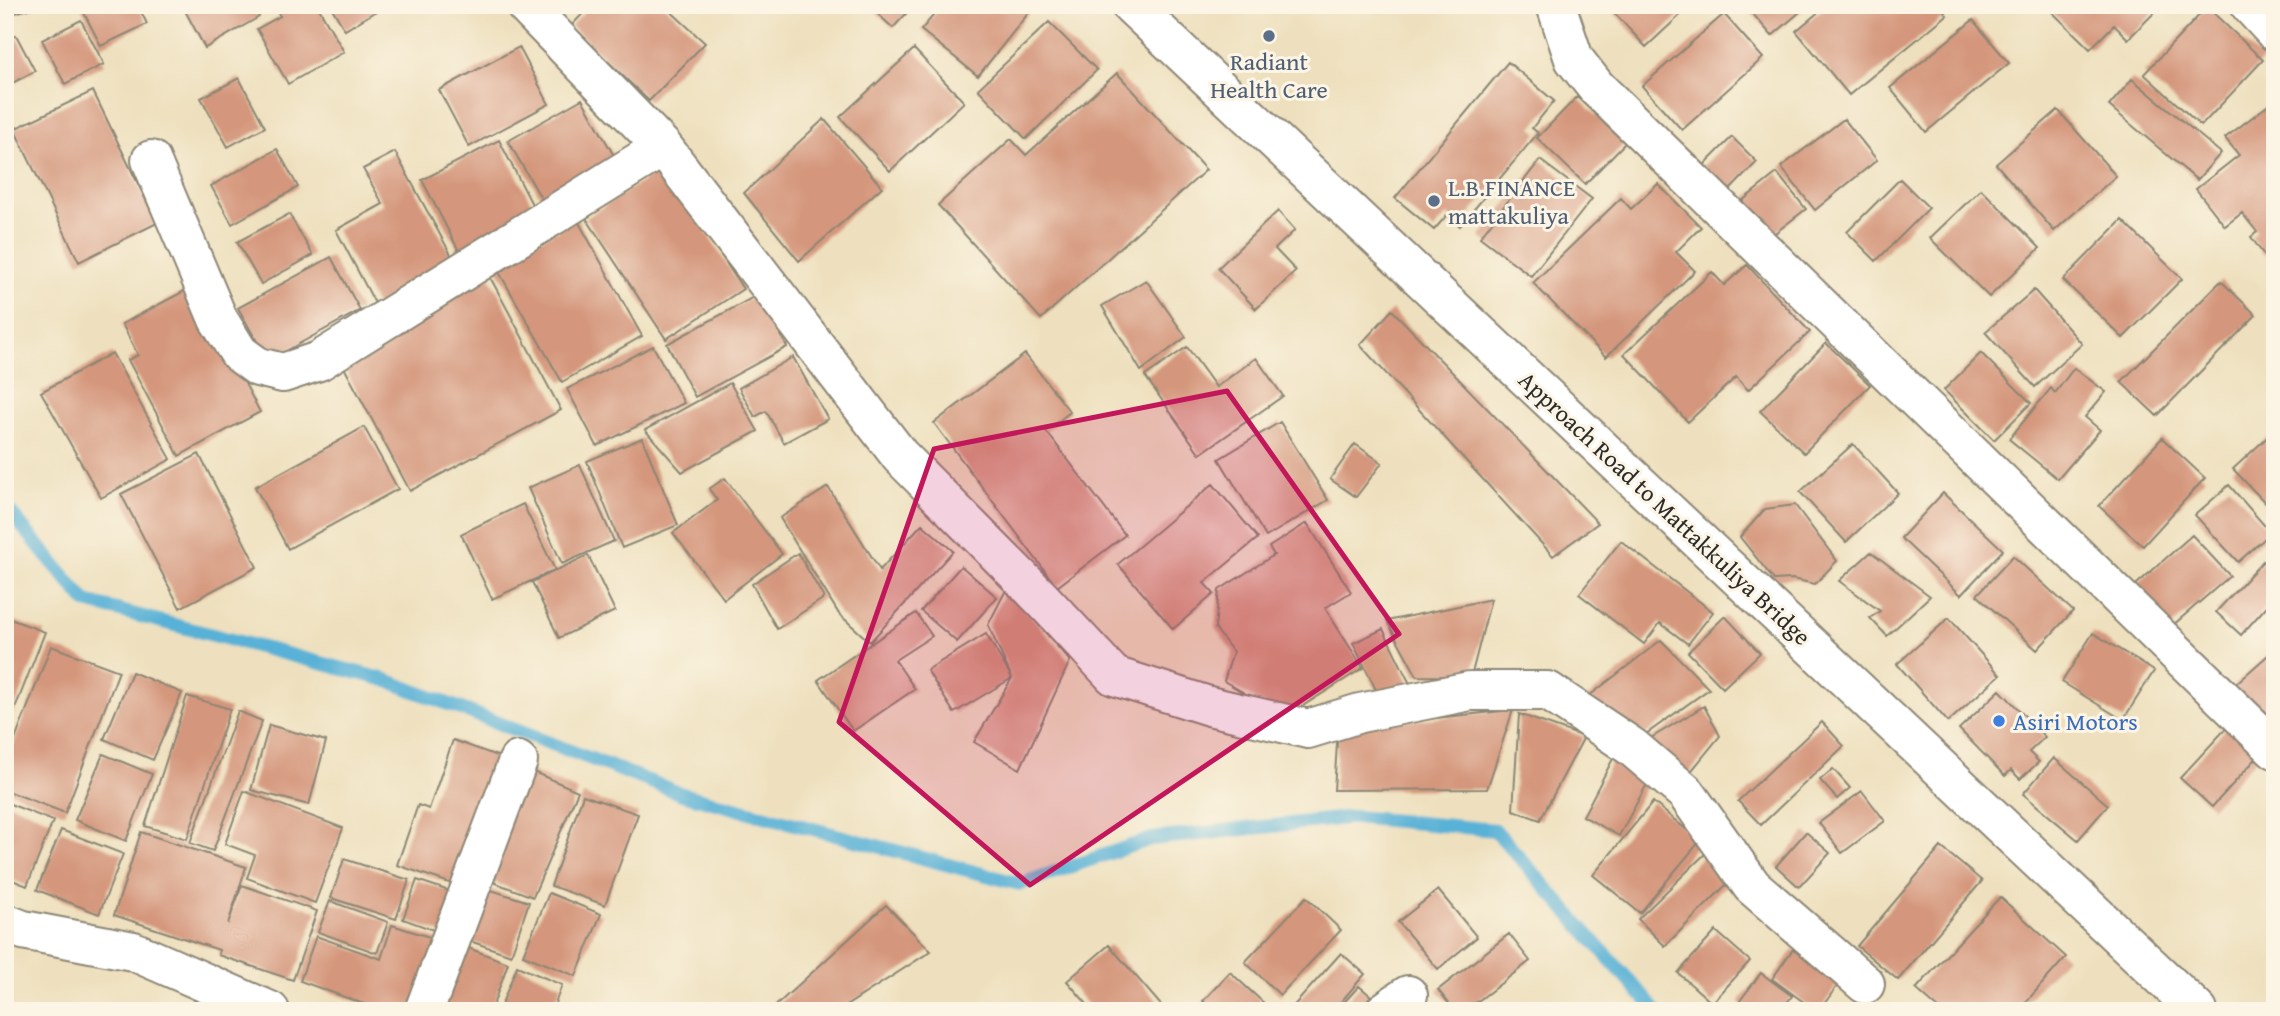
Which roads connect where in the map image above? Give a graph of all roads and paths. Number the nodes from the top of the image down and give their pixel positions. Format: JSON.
{"nodes":[{"id":1,"x":525,"y":5,"type":"edge"},
{"id":2,"x":1131,"y":5,"type":"edge"},
{"id":3,"x":1556,"y":5,"type":"edge"},
{"id":4,"x":2250,"y":5,"type":"edge"},
{"id":5,"x":2275,"y":32,"type":"edge"},
{"id":6,"x":663,"y":147,"type":"junction"},
{"id":7,"x":151,"y":160,"type":"dead end"},
{"id":8,"x":2275,"y":749,"type":"edge"},
{"id":9,"x":518,"y":761,"type":"dead end"},
{"id":10,"x":5,"y":923,"type":"edge"},
{"id":11,"x":1865,"y":984,"type":"dead end"},
{"id":12,"x":270,"y":1011,"type":"edge"},
{"id":13,"x":424,"y":1011,"type":"edge"},
{"id":14,"x":2198,"y":1011,"type":"edge"}],
"edges":[{"from":1,"to":6,"type":"street"},
{"from":2,"to":14,"type":"street","name":"Approach Road to Mattakkuliya Bridge"},
{"from":3,"to":8,"type":"street"},
{"from":4,"to":5,"type":"street"},
{"from":6,"to":7,"type":"street"},
{"from":6,"to":11,"type":"street"},
{"from":9,"to":13,"type":"street"},
{"from":10,"to":12,"type":"street"}]}
